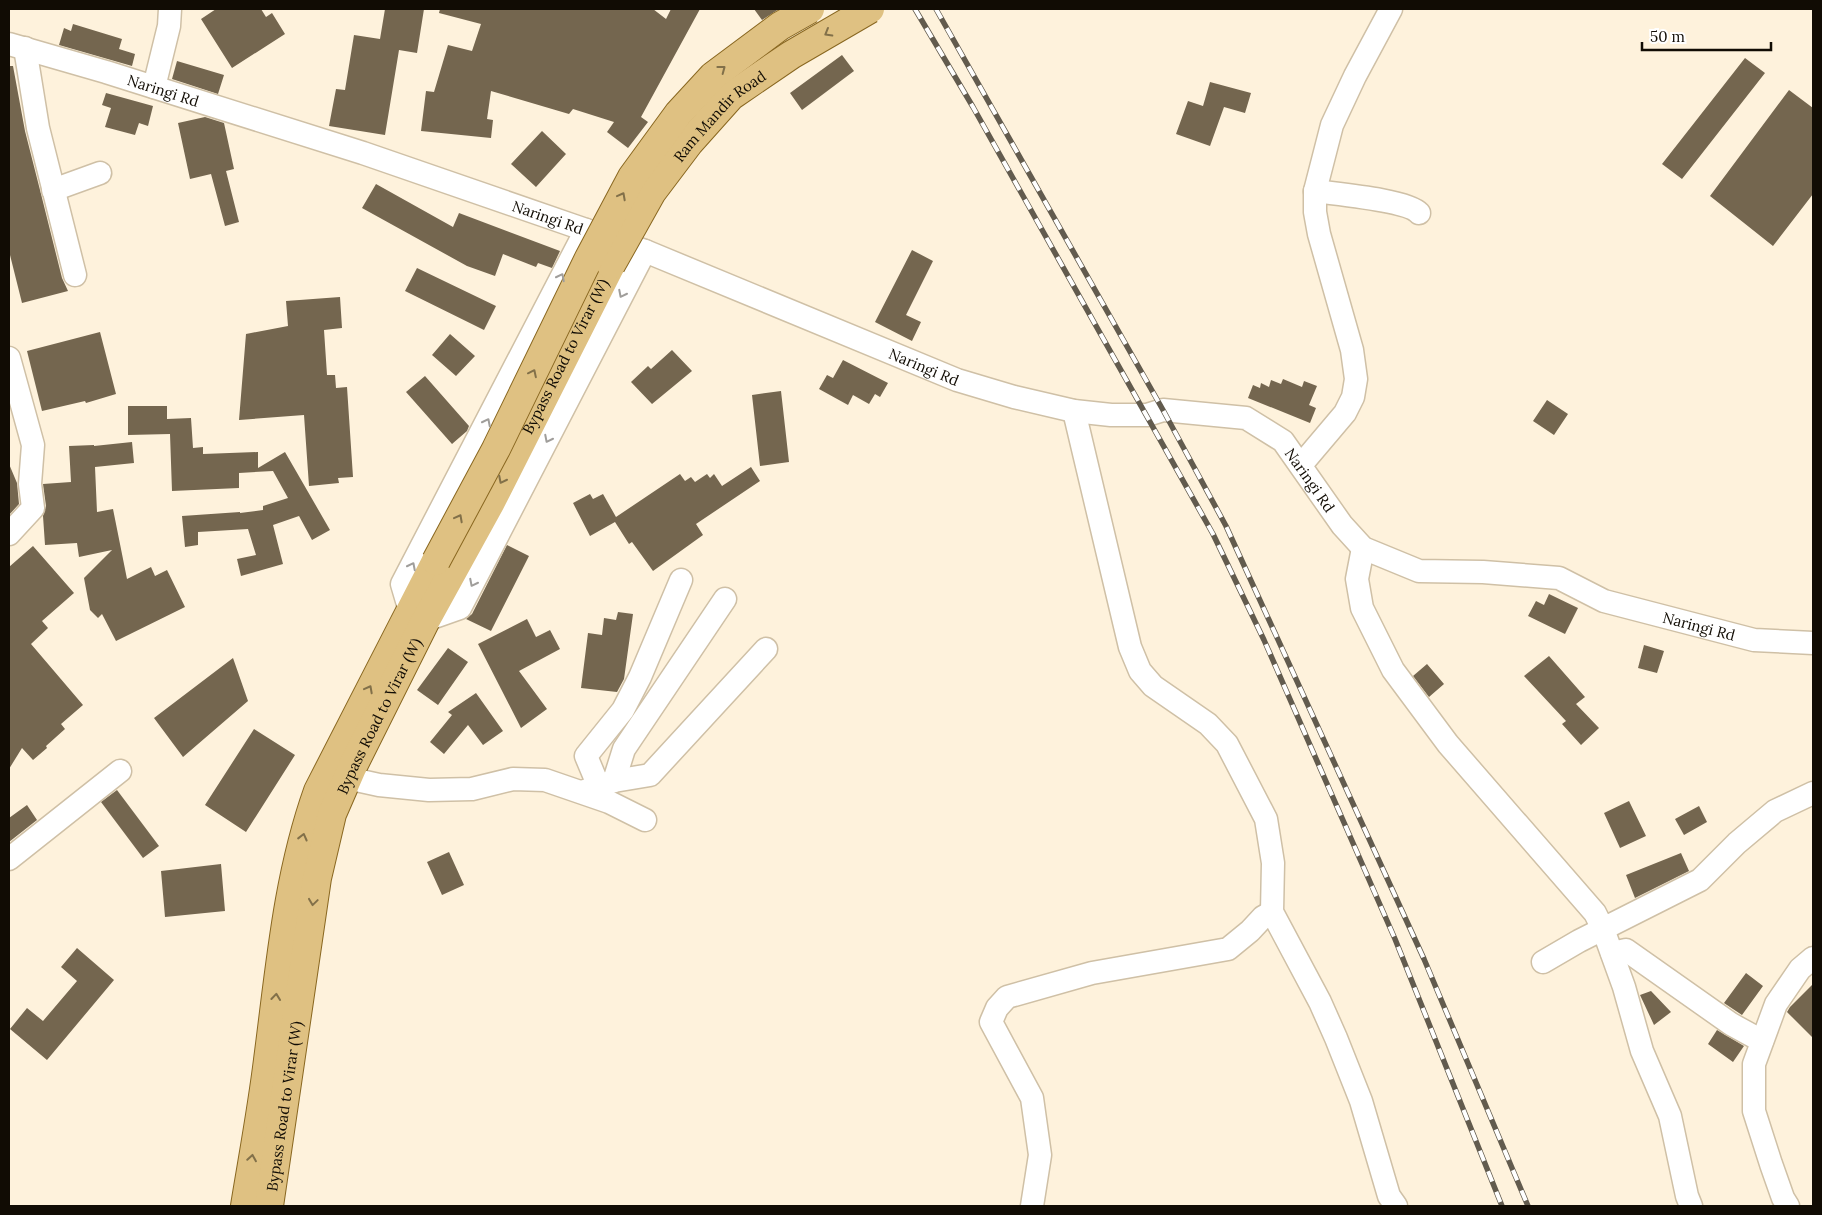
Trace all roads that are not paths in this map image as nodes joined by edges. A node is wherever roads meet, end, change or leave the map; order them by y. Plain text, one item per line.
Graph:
1 (170, 9) edge
2 (810, 9) edge
3 (870, 9) edge
4 (1391, 9) edge
5 (17, 46) edge
6 (154, 87) junction
7 (100, 174) dead end
8 (53, 190) junction
9 (1315, 191) junction
10 (1419, 213) dead end
11 (586, 230) junction
12 (645, 251) junction
13 (611, 265) joint
14 (75, 275) dead end
15 (9, 358) edge
16 (1074, 411) junction
17 (18, 424) edge
18 (1301, 465) junction
19 (9, 534) edge
20 (1363, 548) junction
21 (445, 565) junction
22 (681, 580) dead end
23 (725, 598) dead end
24 (418, 616) junction
25 (1813, 643) edge
26 (766, 649) dead end
27 (120, 771) dead end
28 (347, 778) junction
29 (598, 787) junction
30 (1813, 793) edge
31 (645, 820) dead end
32 (9, 859) edge
33 (1272, 912) junction
34 (1603, 928) junction
35 (1612, 953) junction
36 (1813, 958) edge
37 (1543, 962) dead end
38 (1762, 1041) junction
39 (245, 1206) edge
40 (269, 1206) edge
41 (1032, 1206) edge
42 (1396, 1206) edge
43 (1691, 1206) edge
44 (1788, 1206) edge

1 - 6 street
21 -> 2 main road, bridge
3 -> 13 main road, Ram Mandir Road, bridge
4 - 9 street
5 - 6 street, Naringi Rd
5 - 8 street
6 - 11 street, Naringi Rd
7 - 8 street
8 - 14 street
9 - 10 street
9 - 18 street
11 - 12 street, Naringi Rd
24 -> 11 street
12 - 16 street, Naringi Rd
12 -> 24 street
13 -> 21 main road, Bypass Road to Virar (W)
15 - 17 street
16 - 18 street, Naringi Rd
16 - 33 street
17 - 19 street
18 - 20 street, Naringi Rd
20 - 25 street, Naringi Rd
20 - 34 street
21 - 24 main road
22 - 29 street
23 - 29 street
24 - 28 main road, Bypass Road to Virar (W)
39 -> 24 main road
26 - 29 street
27 - 32 street
28 - 29 street
28 -> 40 main road, Bypass Road to Virar (W)
29 - 31 street
30 - 34 street
33 - 41 street
33 - 42 street
34 - 35 street
34 - 37 street
35 - 38 street
35 - 43 street
36 - 38 street
38 - 44 street

